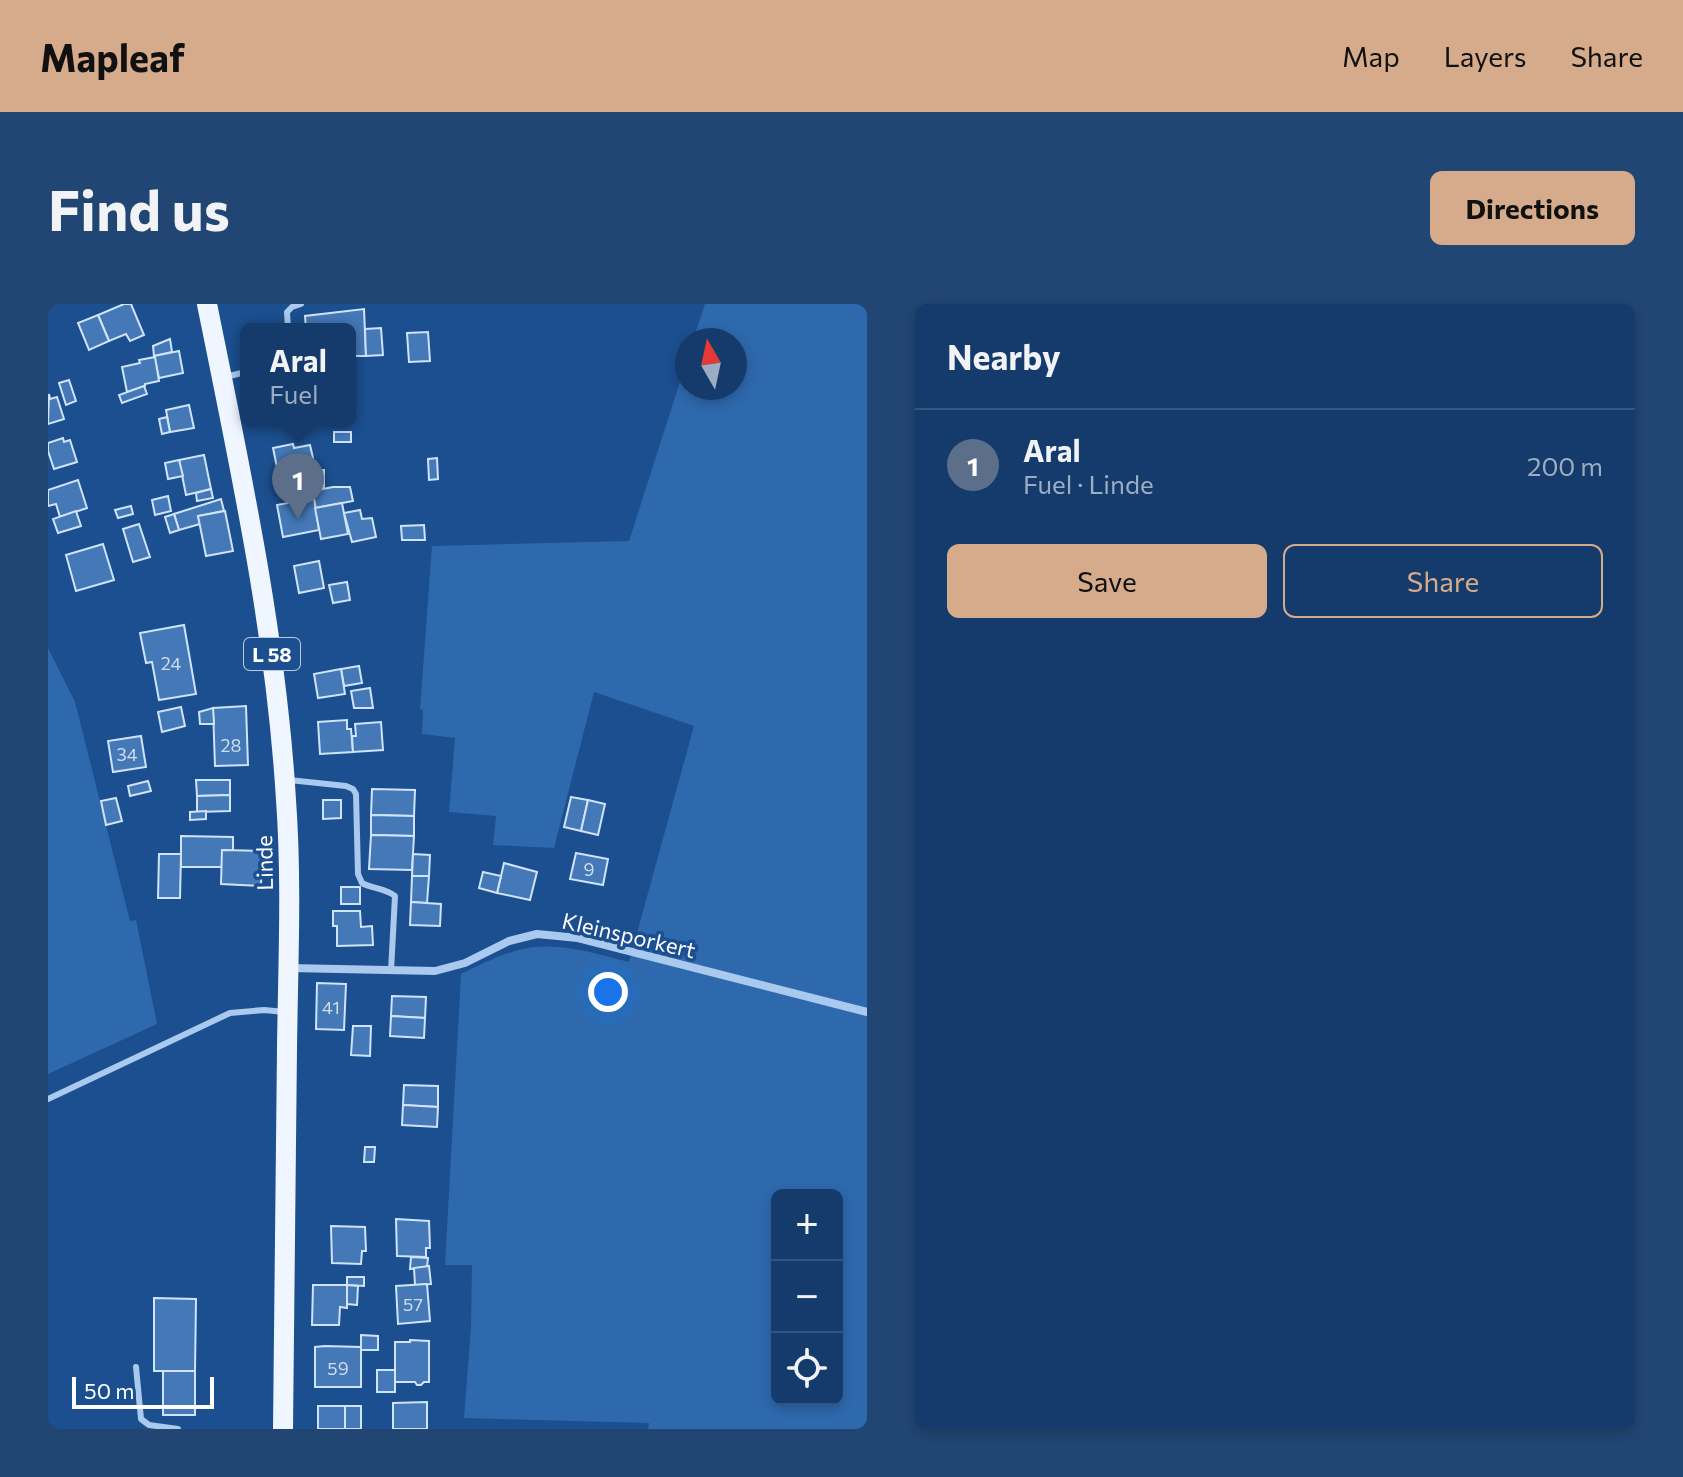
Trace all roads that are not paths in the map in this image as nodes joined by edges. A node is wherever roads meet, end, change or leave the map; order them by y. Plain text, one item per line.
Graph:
1 (207, 304) edge
2 (301, 304) edge
3 (288, 323) edge
4 (240, 373) edge
5 (222, 377) junction
6 (285, 779) junction
7 (288, 968) junction
8 (391, 971) junction
9 (288, 1012) junction
10 (867, 1012) edge
11 (48, 1099) edge
12 (136, 1367) dead end
13 (178, 1429) edge
14 (283, 1429) edge

1 - 5 main road, Linde / L 58
2 - 3 lane
4 - 5 lane
5 - 6 main road, Linde / L 58
6 - 7 main road, Linde / L 58
6 - 8 lane
7 - 8 street, Kleinsporkert
7 - 9 main road, Linde / L 58
8 - 10 street, Kleinsporkert
9 - 11 lane
9 - 14 main road, Linde / L 58
12 - 13 lane

